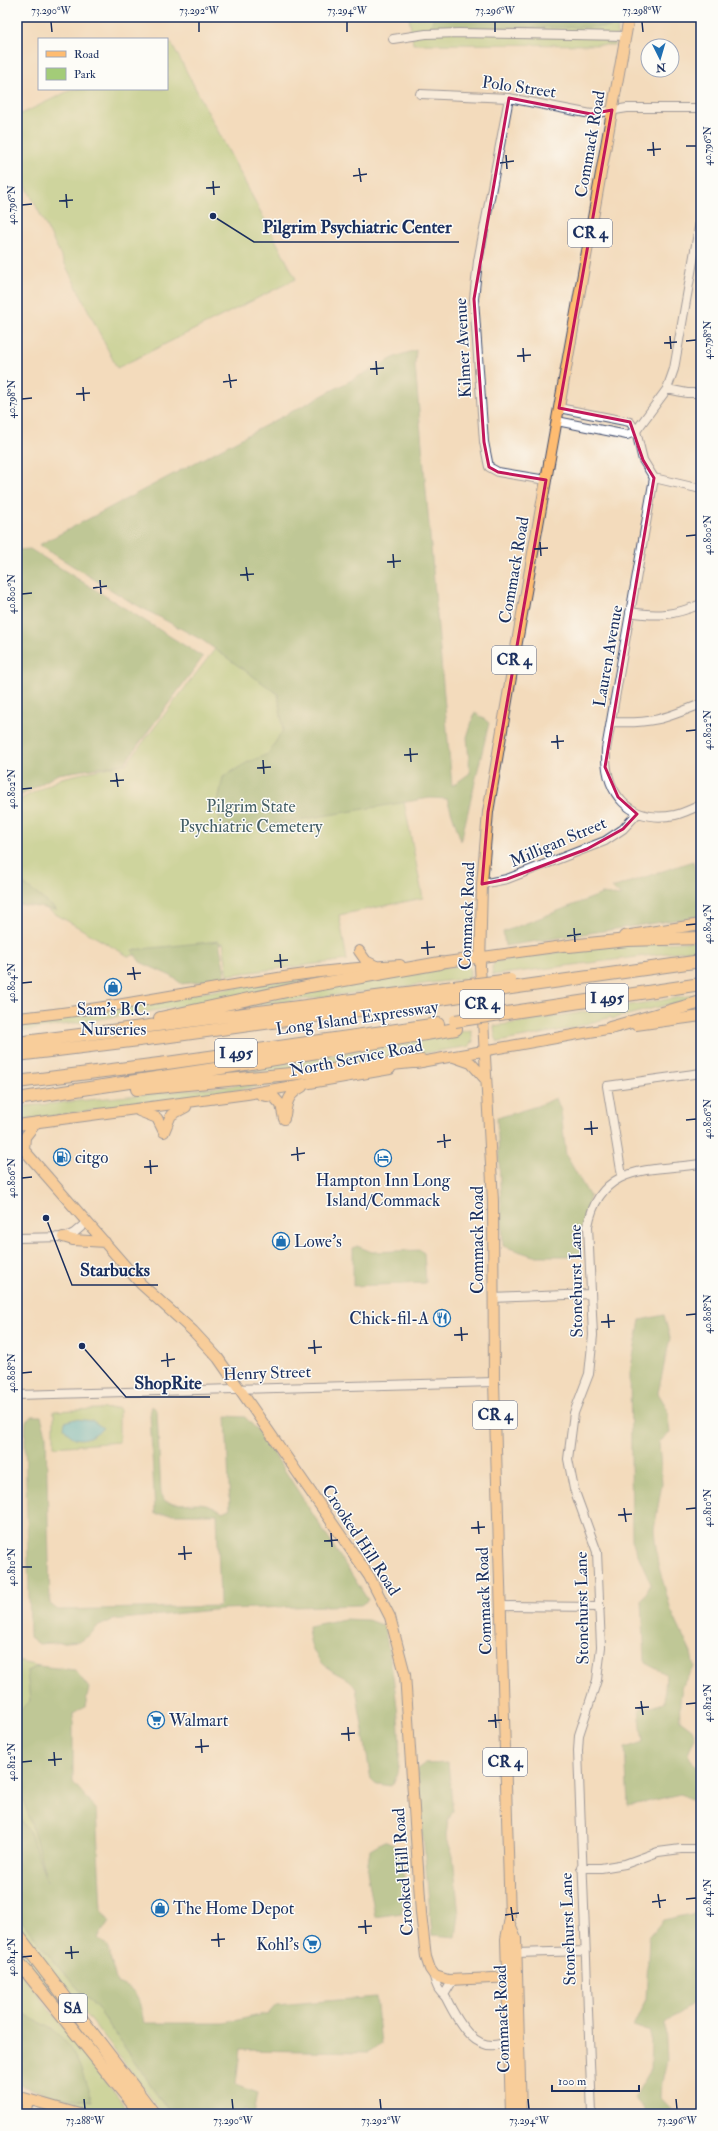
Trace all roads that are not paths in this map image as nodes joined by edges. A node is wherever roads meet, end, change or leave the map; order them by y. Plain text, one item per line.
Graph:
1 (629, 17) edge
2 (626, 36) junction
3 (393, 39) dead end
4 (420, 94) dead end
5 (509, 98) junction
6 (701, 108) edge
7 (612, 110) junction
8 (701, 216) edge
9 (667, 389) junction
10 (701, 393) edge
11 (559, 408) junction
12 (557, 421) junction
13 (636, 431) junction
14 (654, 478) junction
15 (546, 480) junction
16 (701, 489) edge
17 (701, 604) edge
18 (630, 612) junction
19 (701, 704) edge
20 (611, 722) junction
21 (701, 805) edge
22 (637, 814) junction
23 (482, 884) junction
24 (701, 924) edge
25 (701, 938) edge
26 (569, 946) junction
27 (480, 958) junction
28 (701, 961) edge
29 (440, 963) junction
30 (378, 967) junction
31 (344, 970) junction
32 (701, 984) edge
33 (454, 992) junction
34 (701, 1002) edge
35 (701, 1016) edge
36 (17, 1018) edge
37 (456, 1025) junction
38 (610, 1028) junction
39 (71, 1037) junction
40 (17, 1043) edge
41 (484, 1050) junction
42 (17, 1055) edge
43 (450, 1056) junction
44 (422, 1061) junction
45 (701, 1073) edge
46 (486, 1080) junction
47 (17, 1082) edge
48 (308, 1084) junction
49 (68, 1092) junction
50 (247, 1094) junction
51 (17, 1099) edge
52 (206, 1101) junction
53 (135, 1110) junction
54 (36, 1123) junction
55 (17, 1125) edge
56 (17, 1142) edge
57 (24, 1150) junction
58 (701, 1164) edge
59 (622, 1176) junction
60 (87, 1222) junction
61 (63, 1237) junction
62 (17, 1238) edge
63 (105, 1242) junction
64 (591, 1294) junction
65 (493, 1298) junction
66 (494, 1382) junction
67 (241, 1389) junction
68 (17, 1395) edge
69 (502, 1606) junction
70 (600, 1607) junction
71 (701, 1849) edge
72 (581, 1868) junction
73 (510, 1924) junction
74 (17, 1934) edge
75 (585, 1951) junction
76 (516, 1953) junction
77 (17, 1960) edge
78 (433, 1974) junction
79 (512, 1978) junction
80 (453, 1980) junction
81 (444, 1995) junction
82 (509, 2040) junction
83 (130, 2081) junction
84 (17, 2096) edge
85 (27, 2100) junction
86 (140, 2113) edge
87 (26, 2114) edge
88 (79, 2114) edge
89 (154, 2114) edge
90 (159, 2114) edge
91 (511, 2114) edge
92 (521, 2114) edge
93 (592, 2114) edge

1 - 2 main road, Commack Road / CR 4
2 - 3 street
2 - 7 main road, Commack Road / CR 4
4 - 5 street, Polo Street
5 - 7 street, Polo Street
5 - 15 street, Kilmer Avenue
6 - 7 street, Polo Street
7 - 11 main road, Commack Road / CR 4
8 - 9 street
9 - 10 street
9 - 13 street
11 - 12 main road, Commack Road / CR 4
11 - 13 street
12 - 13 street
12 - 15 main road, Commack Road / CR 4
13 - 14 street
14 - 16 street
14 - 18 street, Lauren Avenue
15 - 23 main road, Commack Road / CR 4
17 - 18 street
18 - 20 street, Lauren Avenue
19 - 20 street
20 - 22 street, Lauren Avenue
21 - 22 street
22 - 23 street, Milligan Street
23 - 27 main road, Commack Road / CR 4
24 - 26 main road
25 - 26 highway
26 - 27 main road
27 - 29 main road
27 - 41 main road, Commack Road / CR 4
28 - 33 highway, Long Island Expressway / I 495, bridge
29 - 30 main road
29 - 39 highway
30 - 31 main road
30 - 31 main road
31 - 36 main road
32 - 37 highway, I 495
33 - 39 highway
33 - 42 highway, Long Island Expressway / I 495
34 - 38 highway
35 - 38 main road, North Service Road
37 - 47 highway, Long Island Expressway / I 495
37 - 49 highway
38 - 41 main road, North Service Road
39 - 40 highway
41 - 43 main road, North Service Road
41 - 46 main road, Commack Road / CR 4
43 - 44 main road, North Service Road
43 - 46 main road
44 - 48 main road, North Service Road
44 - 49 highway
45 - 59 street
46 - 65 main road, Commack Road / CR 4
48 - 50 main road, North Service Road
48 - 50 main road
49 - 51 highway
50 - 52 main road, North Service Road
52 - 53 main road, North Service Road
52 - 53 main road
53 - 54 main road, North Service Road
54 - 55 main road, North Service Road
54 - 57 main road
56 - 57 main road, Crooked Hill Road
57 - 60 main road, Crooked Hill Road
58 - 59 street, Stonehurst Lane
59 - 64 street, Stonehurst Lane
60 - 61 street
60 - 63 main road, Crooked Hill Road
61 - 62 street
61 - 63 main road
63 - 67 main road, Crooked Hill Road
64 - 65 street
64 - 70 street, Stonehurst Lane
65 - 66 main road, Commack Road / CR 4
66 - 67 street, Henry Street
66 - 69 main road, Commack Road / CR 4
67 - 68 street, Henry Street
67 - 78 main road, Crooked Hill Road
69 - 70 street
69 - 73 main road, Commack Road / CR 4
70 - 72 street, Stonehurst Lane
71 - 72 street
72 - 75 street, Stonehurst Lane
73 - 76 main road, Commack Road / CR 4
73 - 79 main road, Commack Road / CR 4
74 - 83 highway, SA
75 - 76 street
75 - 93 street, Stonehurst Lane
76 - 79 main road, Commack Road / CR 4
77 - 86 highway, SA
78 - 80 main road
78 - 81 street
79 - 80 main road
79 - 82 main road, Commack Road / CR 4
79 - 92 main road, Commack Road / CR 4
80 - 81 street
81 - 82 street
82 - 91 main road, Commack Road / CR 4
83 - 89 highway, SA
83 - 90 highway
84 - 85 main road
85 - 87 main road
85 - 88 main road

